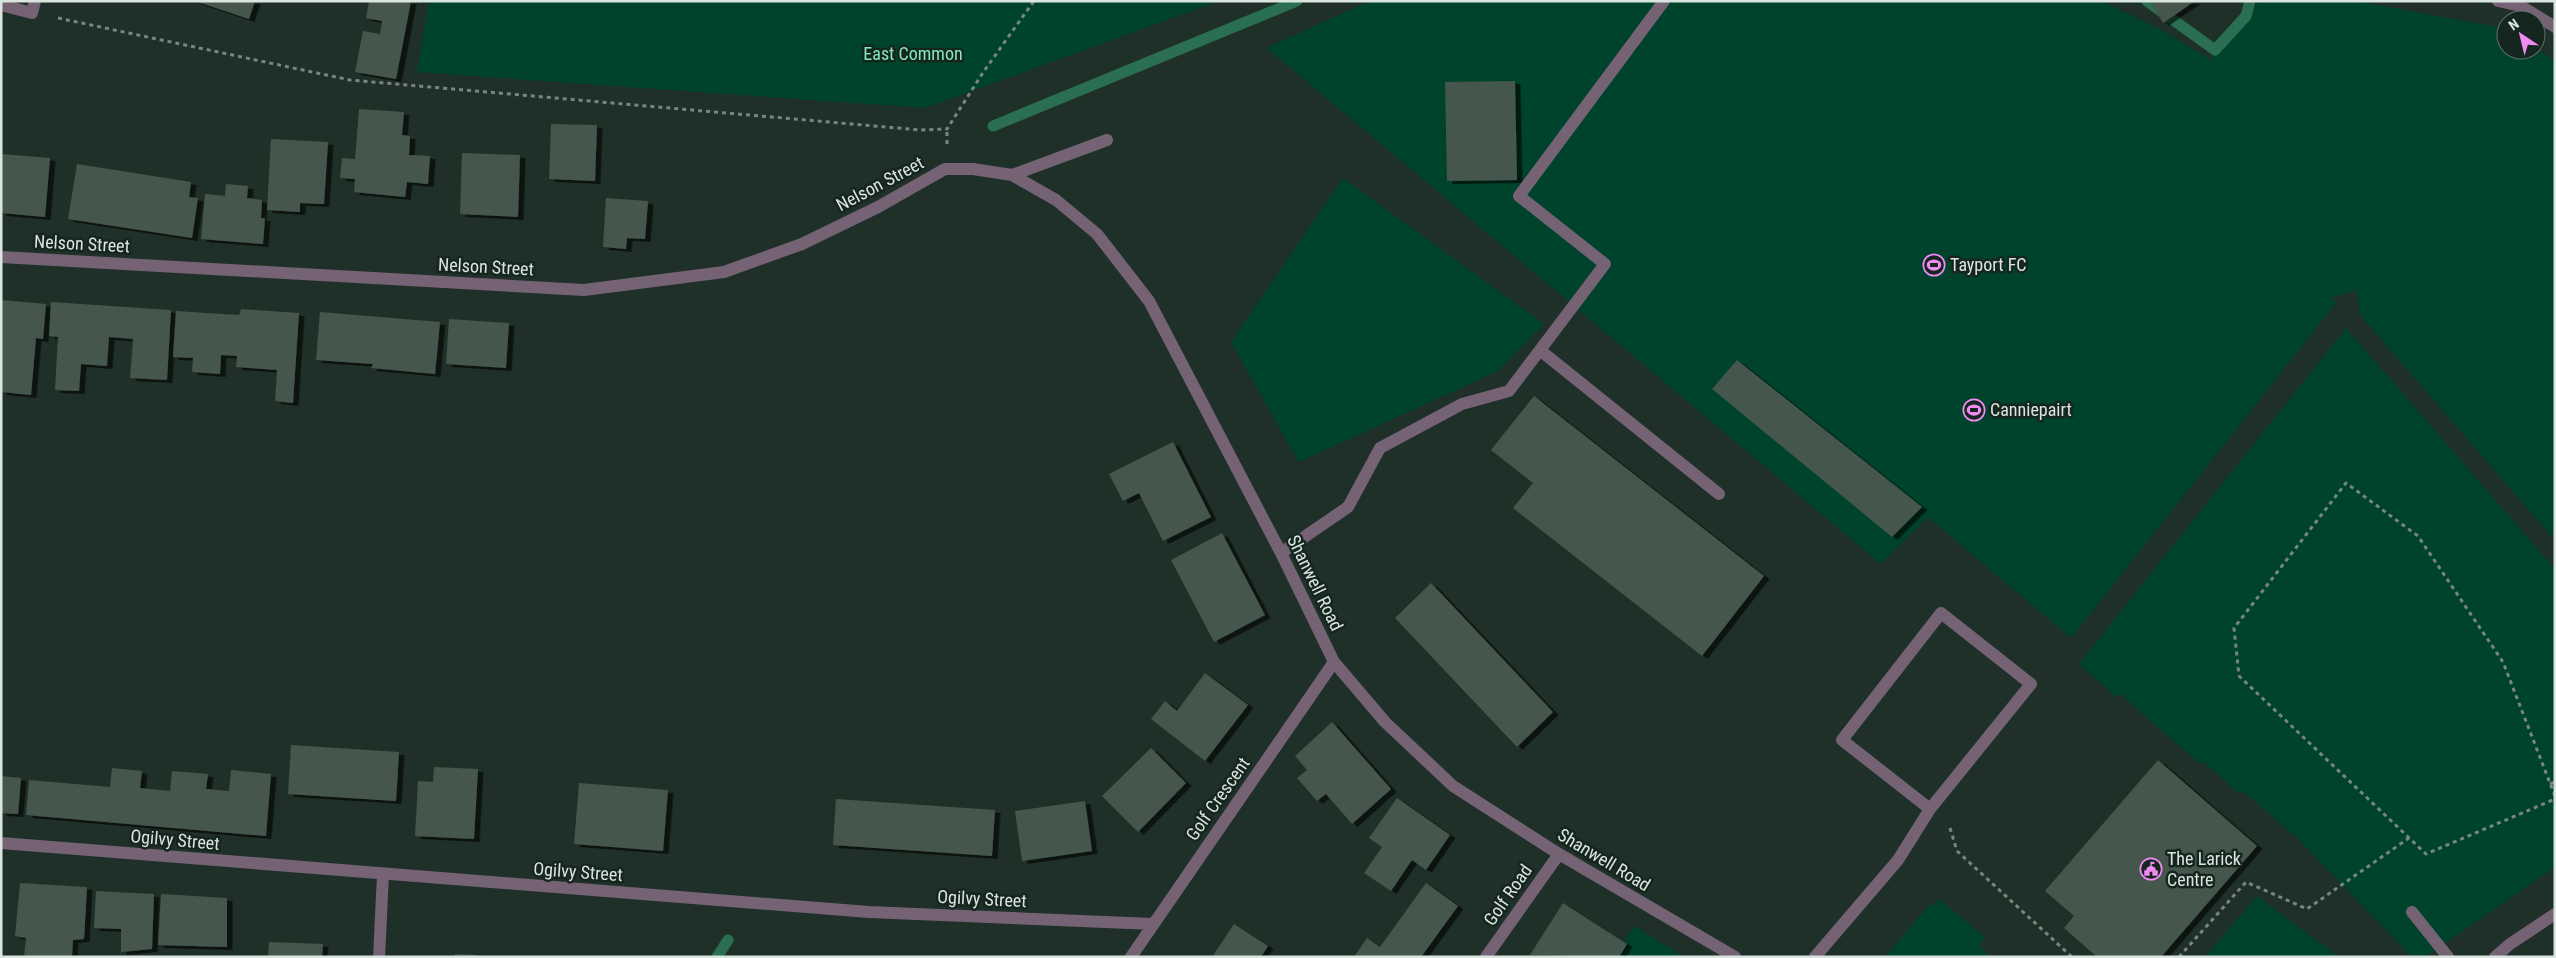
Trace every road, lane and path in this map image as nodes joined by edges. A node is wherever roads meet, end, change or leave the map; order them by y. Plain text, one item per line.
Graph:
1 (1034, 1) edge
2 (1664, 1) edge
3 (2498, 1) edge
4 (1, 5) edge
5 (33, 7) edge
6 (2555, 27) edge
7 (1107, 140) dead end
8 (946, 169) joint
9 (1012, 175) junction
10 (1, 257) edge
11 (1541, 351) junction
12 (1719, 494) dead end
13 (1281, 553) junction
14 (1334, 662) junction
15 (2555, 782) edge
16 (2550, 784) junction
17 (2555, 798) edge
18 (1930, 809) junction
19 (1949, 825) dead end
20 (2409, 838) junction
21 (1, 843) edge
22 (1559, 854) junction
23 (382, 874) junction
24 (2412, 912) dead end
25 (2555, 914) edge
26 (1153, 924) junction
27 (379, 957) edge
28 (1131, 957) edge
29 (1486, 957) edge
30 (1735, 957) edge
31 (1815, 957) edge
32 (2072, 957) edge
33 (2180, 957) edge
34 (2448, 957) edge
35 (2495, 957) edge

1 - 5 path
2 - 11 street
3 - 6 street
4 - 5 street
7 - 9 street
8 - 9 street, Shanwell Road
8 - 10 street, Nelson Street
9 - 13 street, Shanwell Road
11 - 12 street
11 - 13 street
13 - 14 street, Shanwell Road
14 - 22 street, Shanwell Road
14 - 26 street, Golf Crescent
15 - 16 path
16 - 17 path
16 - 20 path
17 - 20 path
18 - 18 street
18 - 31 street
19 - 32 path
20 - 33 path
21 - 23 street, Ogilvy Street
22 - 29 street, Golf Road
22 - 30 street, Shanwell Road
23 - 26 street, Ogilvy Street
23 - 27 street
24 - 34 street
25 - 35 street
26 - 28 street, Golf Crescent

